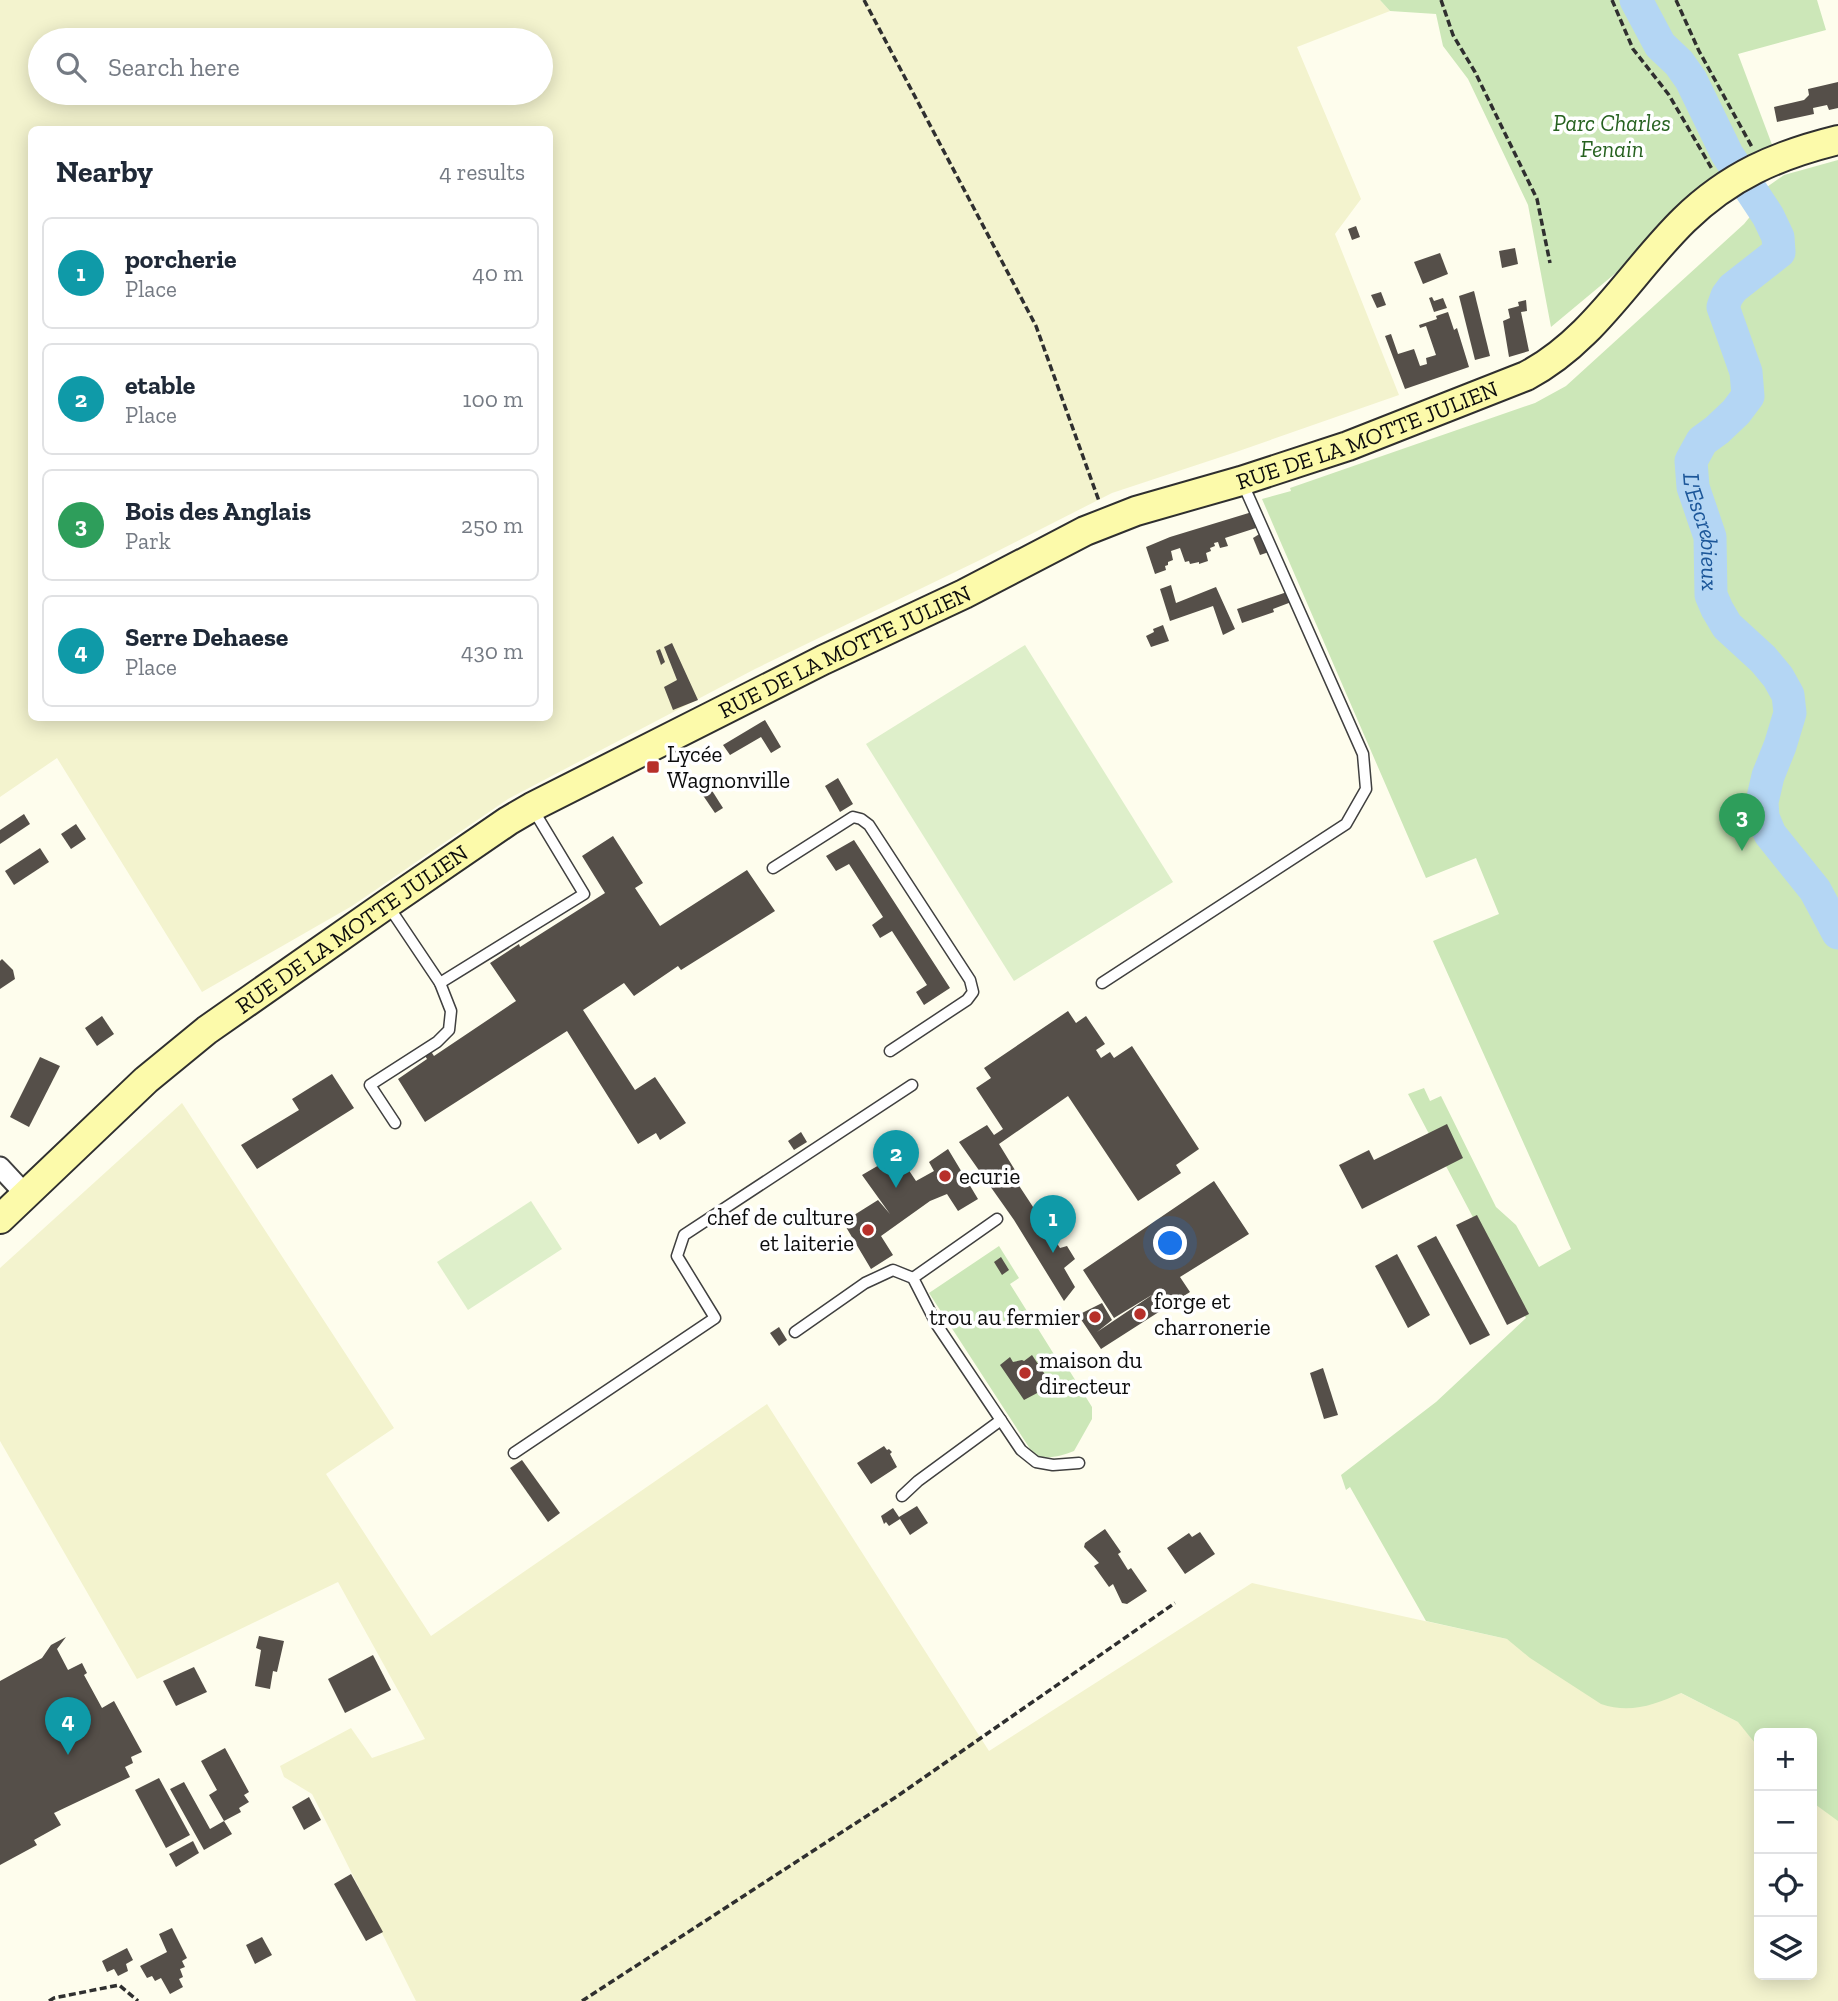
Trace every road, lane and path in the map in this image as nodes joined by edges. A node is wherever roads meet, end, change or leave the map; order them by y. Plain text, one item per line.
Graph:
1 (864, 0) edge
2 (1441, 0) edge
3 (1612, 0) edge
4 (1675, 0) edge
5 (1838, 140) edge
6 (1742, 176) junction
7 (1550, 263) dead end
8 (1241, 481) junction
9 (1106, 523) junction
10 (531, 807) junction
11 (774, 868) dead end
12 (387, 904) junction
13 (1102, 983) dead end
14 (440, 984) junction
15 (890, 1051) dead end
16 (912, 1085) dead end
17 (395, 1123) dead end
18 (0, 1167) edge
19 (26, 1195) junction
20 (0, 1219) edge
21 (997, 1219) dead end
22 (913, 1278) junction
23 (795, 1332) dead end
24 (1001, 1420) junction
25 (514, 1453) dead end
26 (1079, 1463) dead end
27 (902, 1496) dead end
28 (1175, 1603) dead end
29 (49, 2001) edge
30 (138, 2001) edge
31 (582, 2001) edge

1 - 9 path
2 - 7 path
3 - 6 path
4 - 6 path
5 - 6 street, RUE DE LA MOTTE JULIEN
6 - 8 street, RUE DE LA MOTTE JULIEN
8 - 9 street, RUE DE LA MOTTE JULIEN
8 - 13 lane
9 - 10 street, RUE DE LA MOTTE JULIEN
10 - 12 street, RUE DE LA MOTTE JULIEN
10 - 14 lane
11 - 15 lane
12 - 14 lane
12 - 19 street, RUE DE LA MOTTE JULIEN
14 - 17 lane
16 - 25 lane
18 - 19 street
19 - 20 street, RUE DE LA MOTTE JULIEN
21 - 22 lane
22 - 23 lane
22 - 24 lane
24 - 26 lane
24 - 27 lane
28 - 31 path
29 - 30 path

